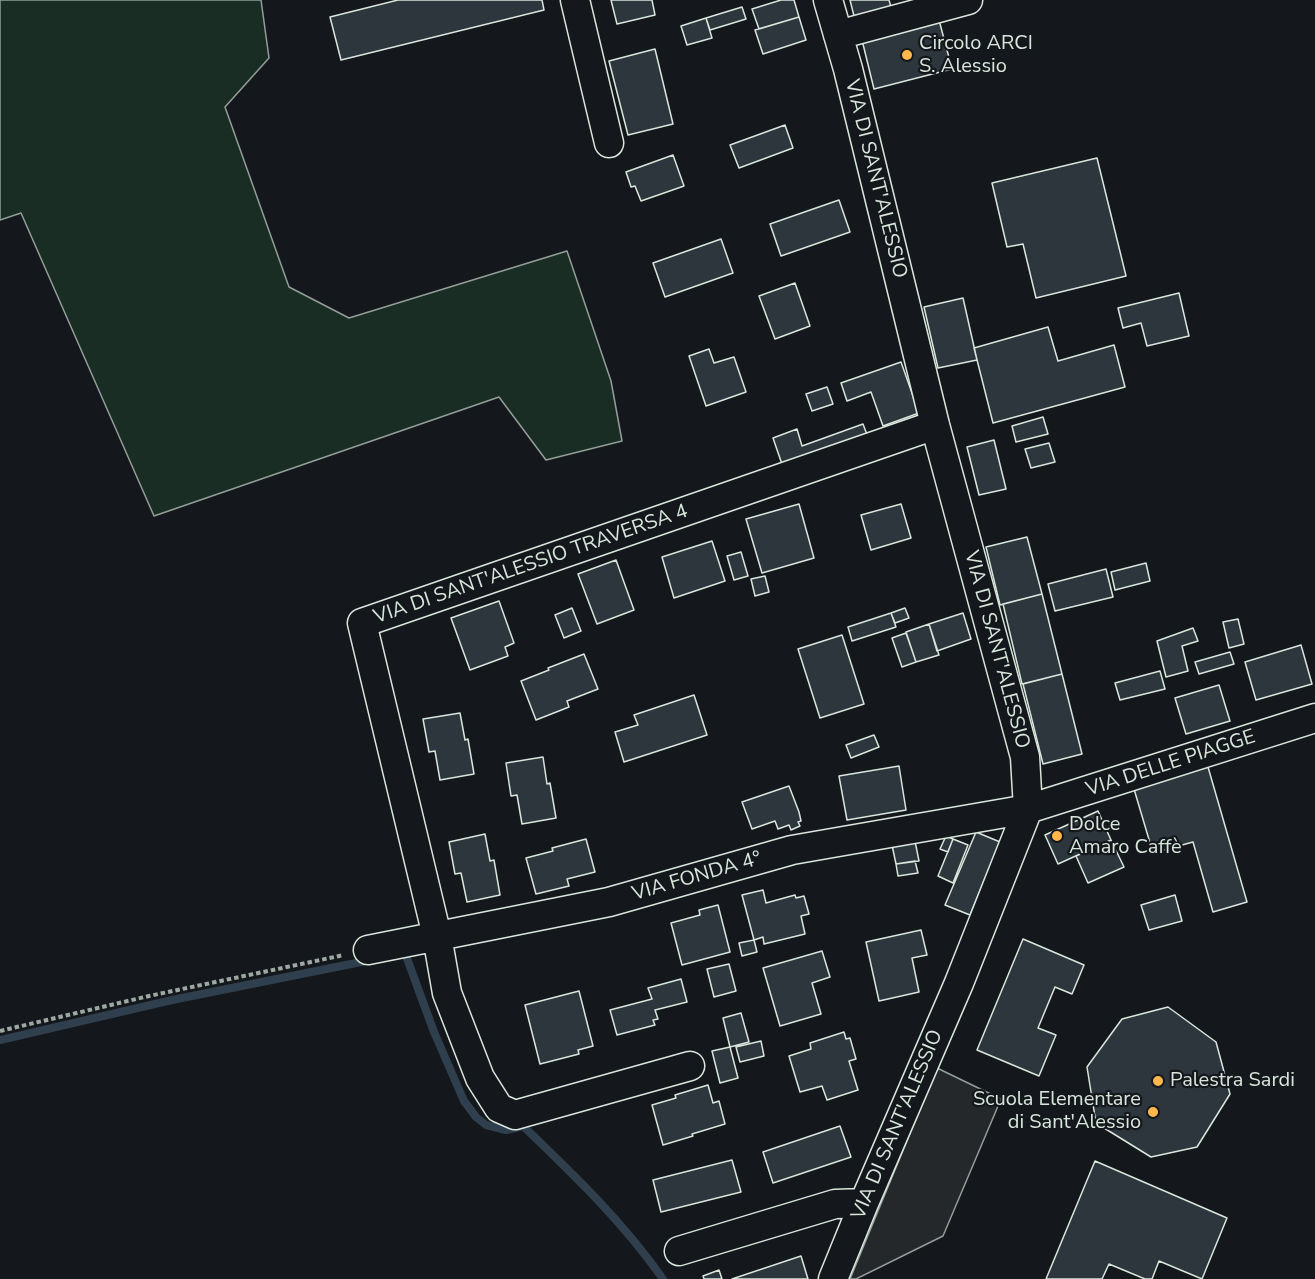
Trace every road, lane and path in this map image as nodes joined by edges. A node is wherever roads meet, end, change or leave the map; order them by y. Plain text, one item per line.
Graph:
1 (575, 0) edge
2 (828, 0) edge
3 (968, 0) edge
4 (838, 35) junction
5 (609, 143) dead end
6 (935, 425) junction
7 (1315, 718) edge
8 (1028, 808) junction
9 (437, 936) junction
10 (368, 950) joint
11 (0, 1031) edge
12 (690, 1066) dead end
13 (864, 1203) junction
14 (679, 1251) dead end
15 (833, 1279) edge

1 - 5 street
2 - 4 street, VIA DI SANT'ALESSIO
3 - 4 street
4 - 6 street, VIA DI SANT'ALESSIO
6 - 8 street, VIA DI SANT'ALESSIO
6 - 9 street, VIA DI SANT'ALESSIO TRAVERSA 4
7 - 8 street, VIA DELLE PIAGGE
8 - 9 street, VIA FONDA 4°
8 - 13 street, VIA DI SANT'ALESSIO
9 - 10 street, VIA FONDA 4°
9 - 12 street
10 - 11 path
13 - 14 street
13 - 15 street, VIA DI SANT'ALESSIO

